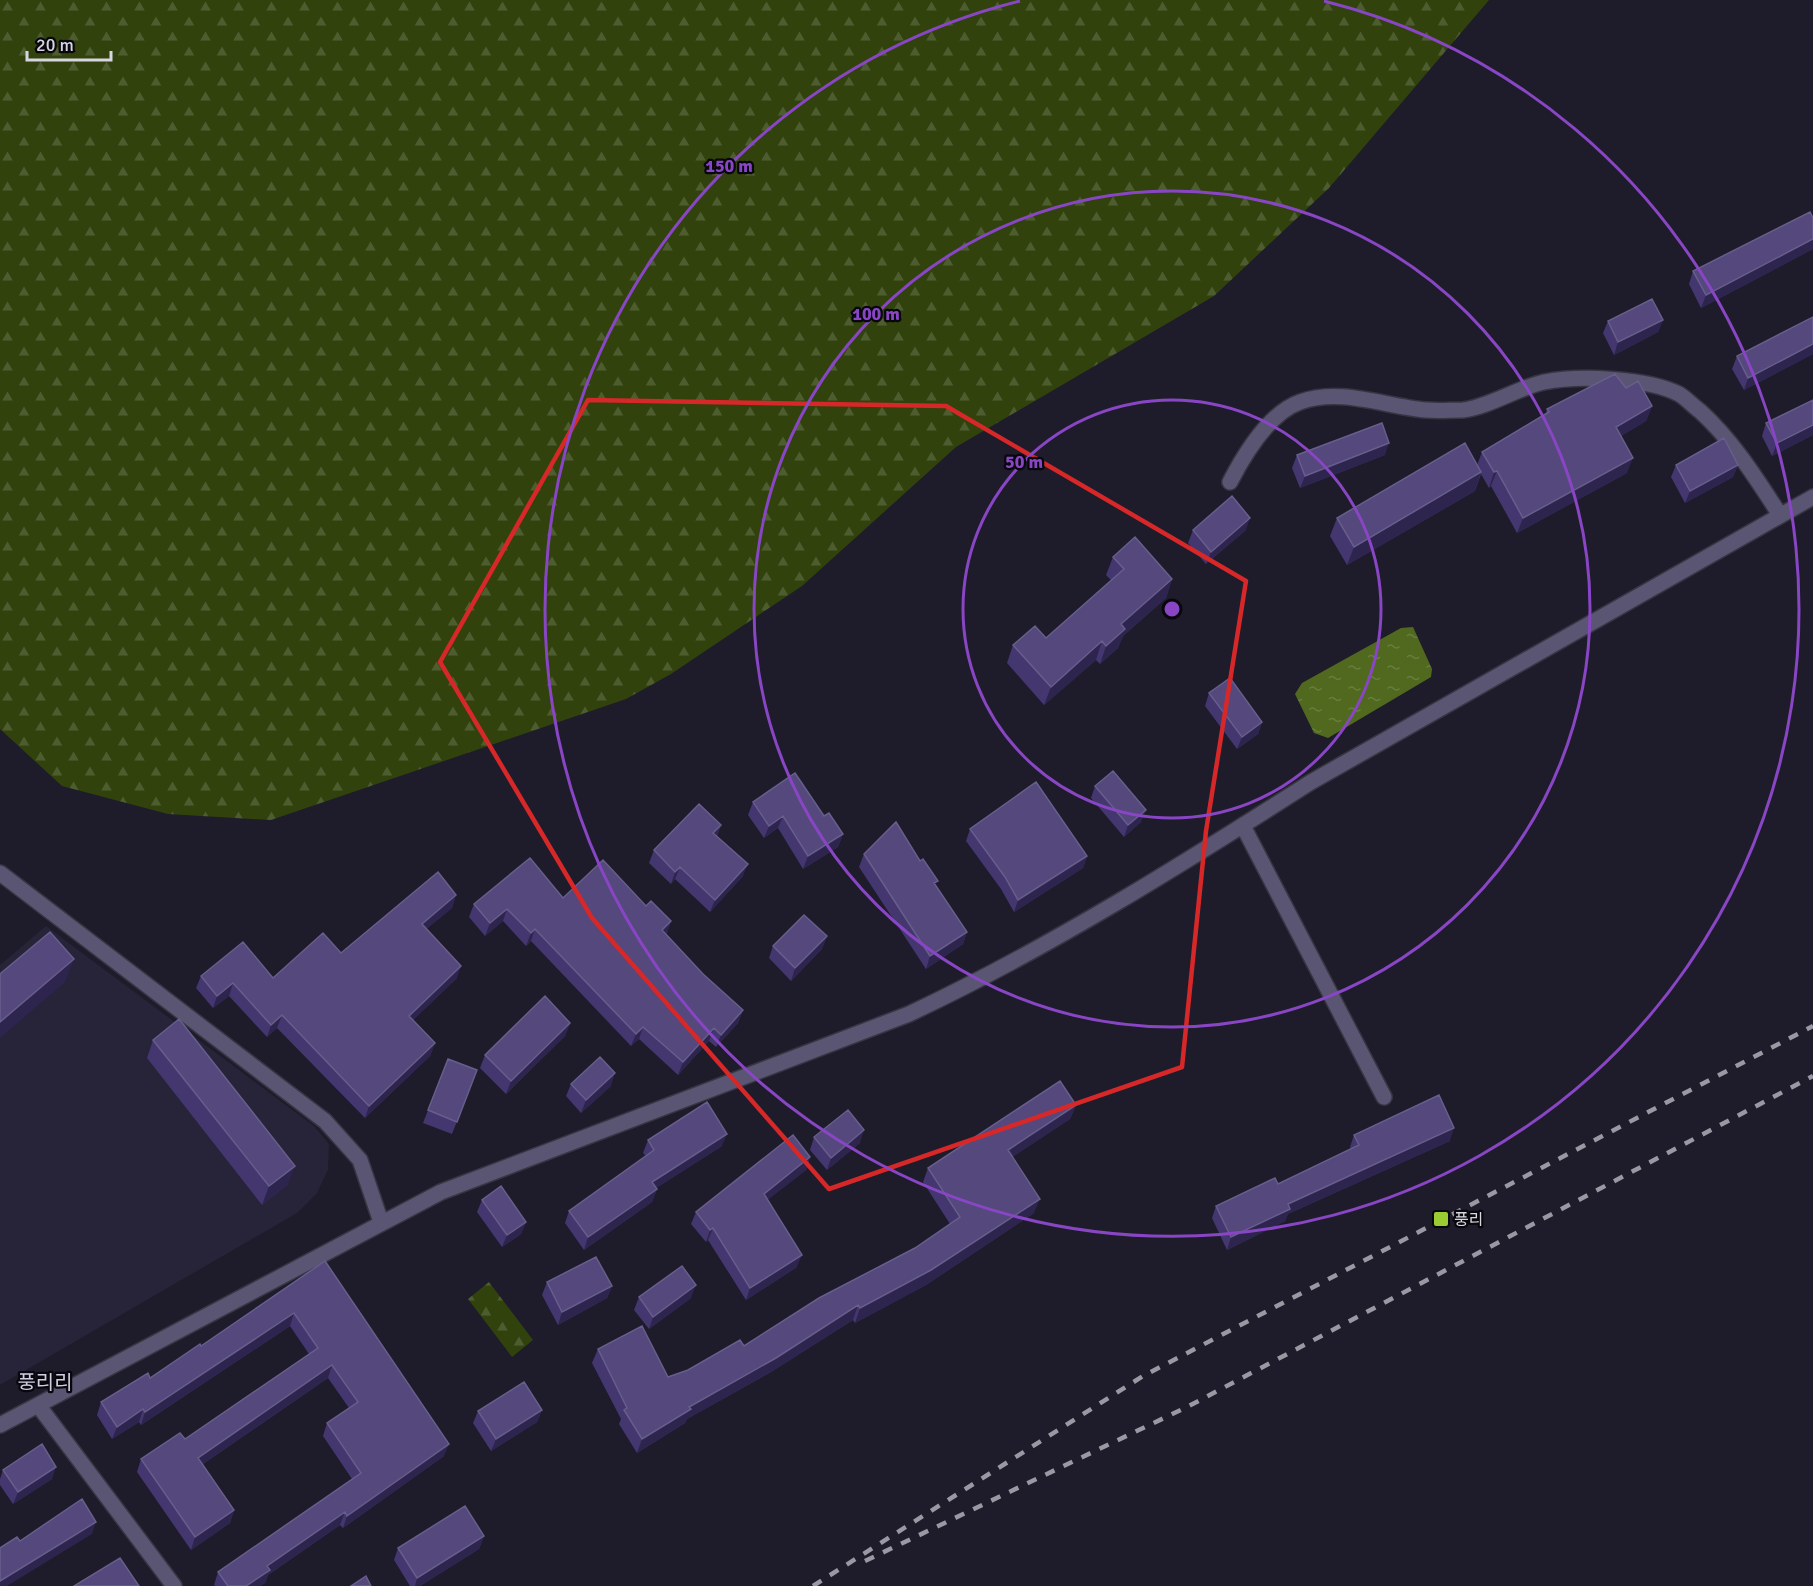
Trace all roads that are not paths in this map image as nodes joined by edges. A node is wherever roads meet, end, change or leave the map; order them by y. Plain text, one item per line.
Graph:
1 (1230, 482) dead end
2 (1813, 497) edge
3 (1780, 515) junction
4 (1243, 826) junction
5 (0, 873) edge
6 (1384, 1097) dead end
7 (381, 1222) junction
8 (38, 1406) junction
9 (0, 1425) edge
10 (174, 1586) edge

1 - 3 street
2 - 3 street
3 - 4 street
4 - 6 street
4 - 7 street
5 - 7 street
7 - 8 street
8 - 9 street
8 - 10 street

